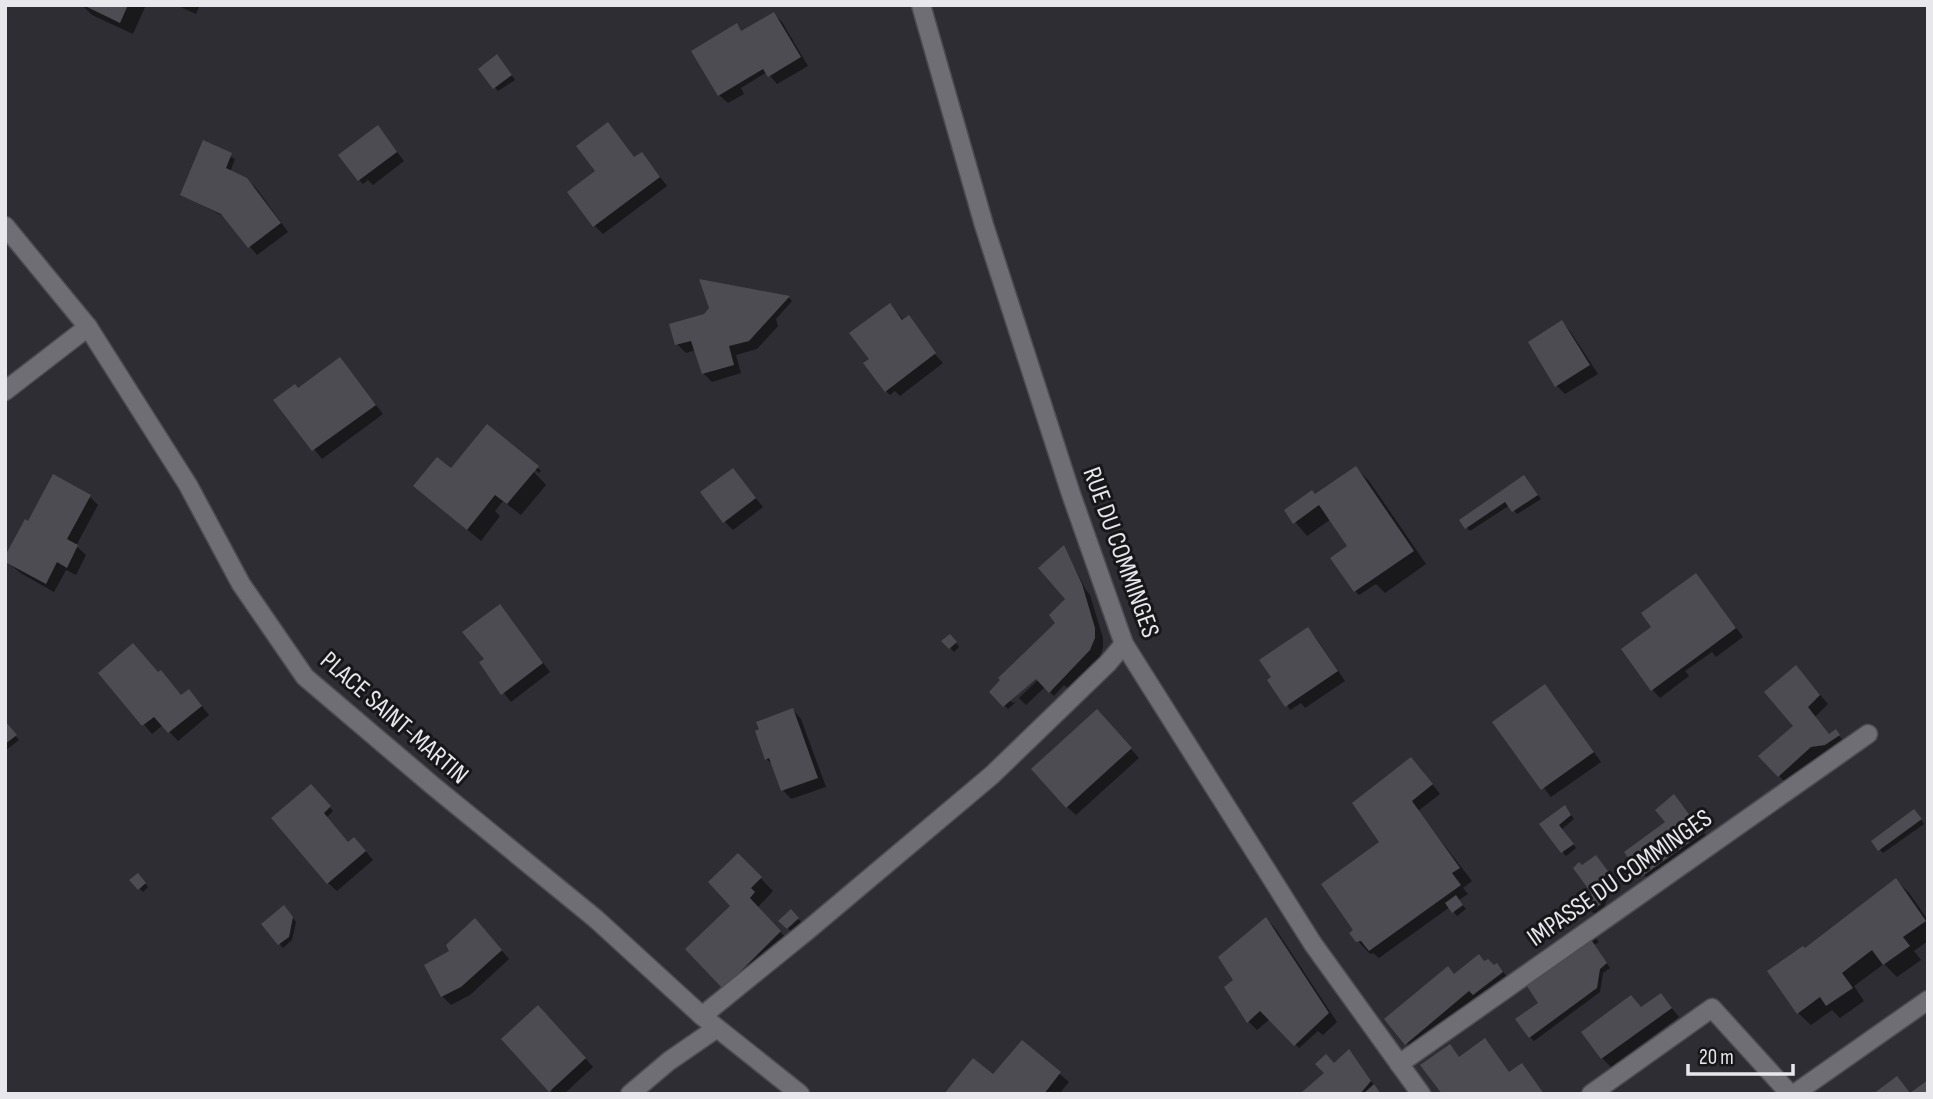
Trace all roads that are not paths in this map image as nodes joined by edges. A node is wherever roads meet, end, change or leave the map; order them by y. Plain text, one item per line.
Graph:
1 (920, 5) edge
2 (5, 226) edge
3 (88, 327) junction
4 (5, 391) edge
5 (1124, 644) junction
6 (1868, 734) dead end
7 (1928, 1000) edge
8 (702, 1016) junction
9 (718, 1028) junction
10 (1399, 1064) junction
11 (630, 1094) edge
12 (800, 1094) edge
13 (1421, 1094) edge
14 (1591, 1094) edge
15 (1792, 1094) edge

1 - 5 street, RUE DU COMMINGES
2 - 3 street, PLACE SAINT-MARTIN
3 - 4 street
3 - 8 street, PLACE SAINT-MARTIN
5 - 8 street
5 - 10 street, RUE DU COMMINGES
6 - 10 street, IMPASSE DU COMMINGES
7 - 15 street
8 - 9 street, PLACE SAINT-MARTIN
9 - 11 street
9 - 12 street, PLACE SAINT-MARTIN
10 - 13 street, RUE DU COMMINGES
14 - 15 street

